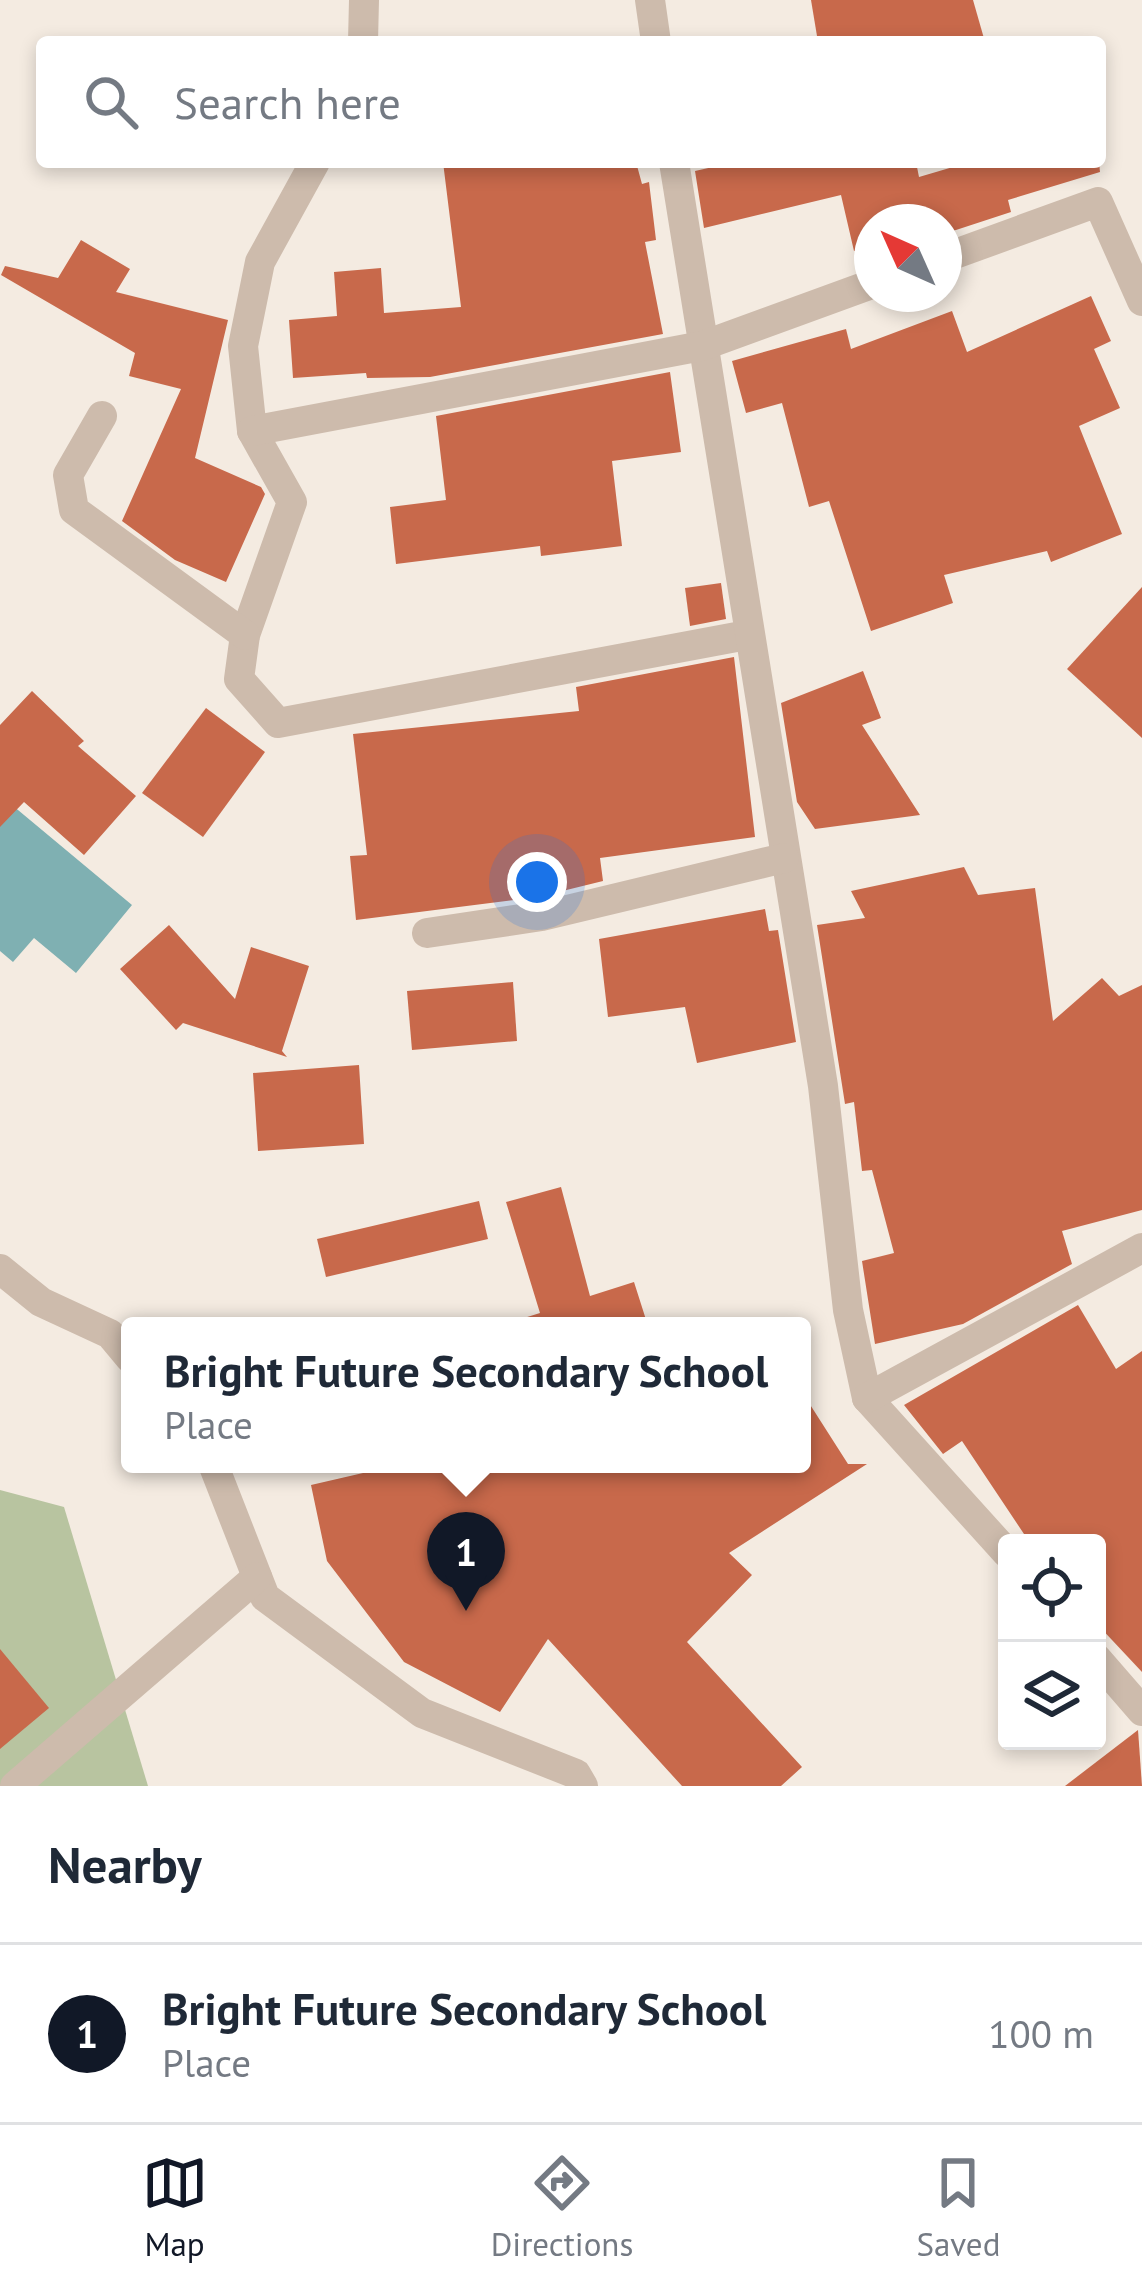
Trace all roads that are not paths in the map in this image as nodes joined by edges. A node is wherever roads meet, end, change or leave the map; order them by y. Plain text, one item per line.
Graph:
1 (364, 0) edge
2 (650, 0) edge
3 (363, 36) edge
4 (655, 36) edge
5 (311, 168) edge
6 (675, 168) edge
7 (962, 251) edge
8 (854, 291) edge
9 (1142, 301) edge
10 (702, 346) junction
11 (103, 416) dead end
12 (252, 431) junction
13 (245, 634) junction
14 (747, 635) junction
15 (784, 857) junction
16 (427, 933) dead end
17 (1142, 1248) edge
18 (0, 1269) edge
19 (121, 1347) edge
20 (867, 1398) junction
21 (217, 1473) edge
22 (998, 1543) edge
23 (257, 1577) junction
24 (1106, 1670) edge
25 (1142, 1712) edge
26 (15, 1786) edge
27 (583, 1786) edge

1 - 3 street
2 - 4 street
5 - 12 street
6 - 10 street
7 - 9 street
8 - 10 street
10 - 12 street
10 - 14 street
11 - 13 street
12 - 13 street
13 - 14 street
14 - 15 street
15 - 16 street
15 - 20 street
17 - 20 street
18 - 19 street
20 - 22 street
21 - 23 street
23 - 26 street
23 - 27 street
24 - 25 street

